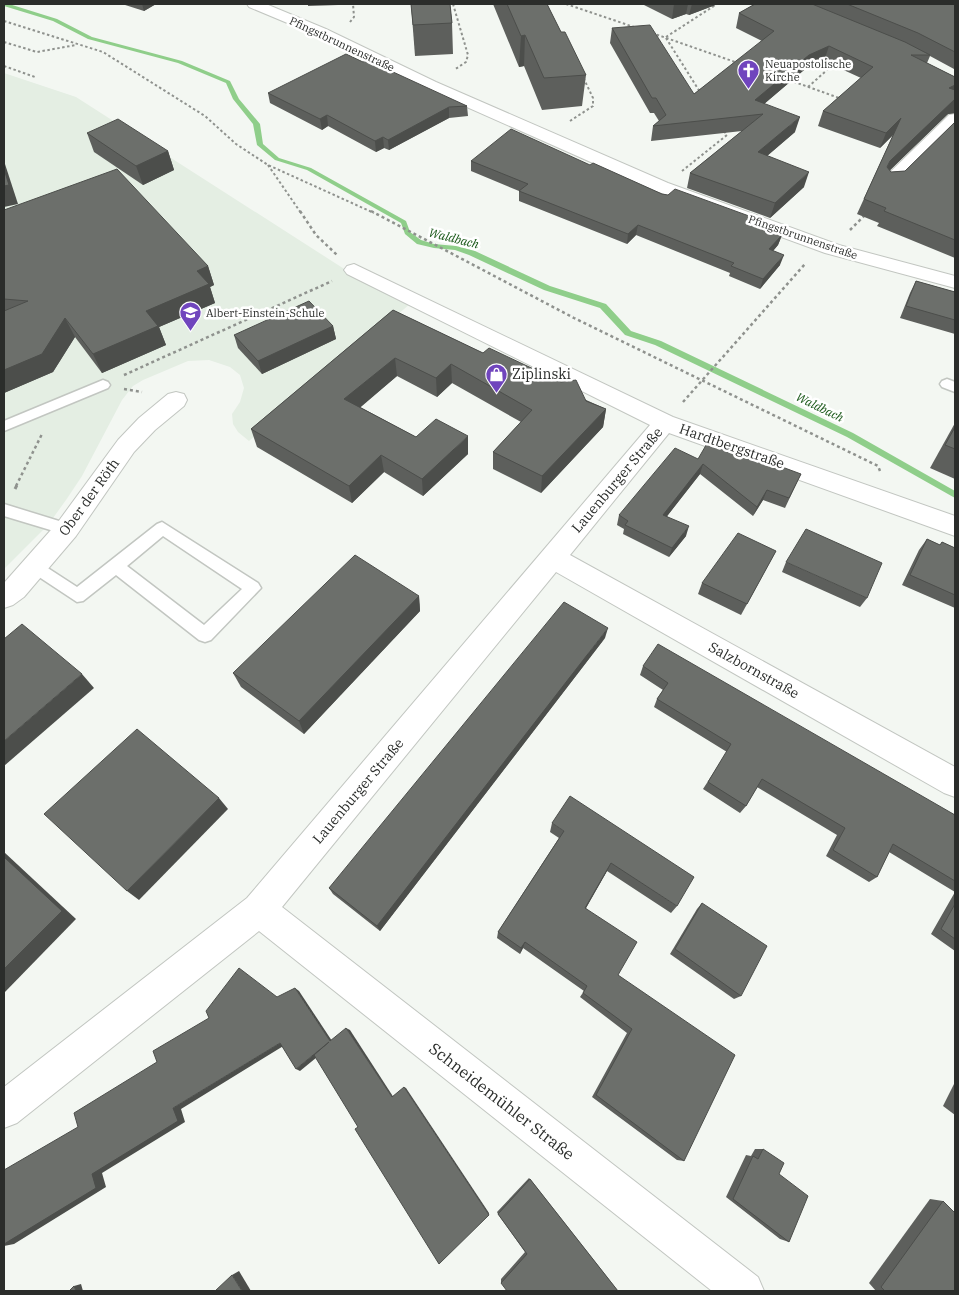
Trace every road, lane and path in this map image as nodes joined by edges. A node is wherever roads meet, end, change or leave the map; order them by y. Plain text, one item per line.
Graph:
1 (254, 4) edge
2 (453, 4) edge
3 (566, 4) edge
4 (717, 4) edge
5 (4, 21) edge
6 (639, 28) edge
7 (648, 32) edge
8 (666, 38) junction
9 (4, 42) edge
10 (77, 45) junction
11 (838, 60) edge
12 (746, 65) edge
13 (4, 66) edge
14 (580, 72) edge
15 (35, 77) dead end
16 (782, 78) edge
17 (430, 85) junction
18 (808, 87) junction
19 (701, 95) edge
20 (844, 99) edge
21 (955, 119) edge
22 (722, 127) edge
23 (544, 136) junction
24 (268, 165) junction
25 (891, 181) joint
26 (662, 187) junction
27 (827, 247) junction
28 (354, 270) junction
29 (955, 282) edge
30 (702, 379) junction
31 (103, 384) junction
32 (176, 400) joint
33 (56, 404) junction
34 (665, 423) junction
35 (4, 426) edge
36 (891, 502) junction
37 (4, 510) edge
38 (955, 526) edge
39 (67, 528) junction
40 (552, 557) junction
41 (116, 566) junction
42 (35, 567) junction
43 (4, 598) edge
44 (955, 783) edge
45 (259, 910) junction
46 (4, 1110) edge
47 (744, 1291) edge

1 - 17 street, Pfingstbrunnenstraße
2 - 17 path
3 - 6 path
4 - 8 path
5 - 10 path
7 - 8 path
8 - 12 path
8 - 19 path
9 - 10 path
10 - 24 path
11 - 18 path
13 - 15 path
14 - 23 path
16 - 18 path
17 - 23 street, Pfingstbrunnenstraße
18 - 20 path
21 - 25 street
22 - 26 path
23 - 26 street, Pfingstbrunnenstraße
24 - 28 path
24 - 30 path
25 - 27 path
26 - 27 street, Pfingstbrunnenstraße
27 - 29 street, Pfingstbrunnenstraße
27 - 30 path
28 - 31 path
28 - 34 street, Hardtbergstraße
30 - 34 path
30 - 36 path
31 - 32 path
31 - 33 lane
32 - 39 street, Ober der Röth
33 - 35 lane
33 - 37 path
34 - 36 street, Hardtbergstraße
34 - 40 street, Lauenburger Straße
36 - 38 street, Hardtbergstraße
37 - 39 lane
39 - 42 street, Ober der Röth
40 - 44 street, Salzbornstraße
40 - 45 street, Lauenburger Straße
41 - 41 lane
41 - 42 lane
42 - 43 street, Ober der Röth
45 - 46 street, Lauenburger Straße
45 - 47 street, Schneidemühler Straße

